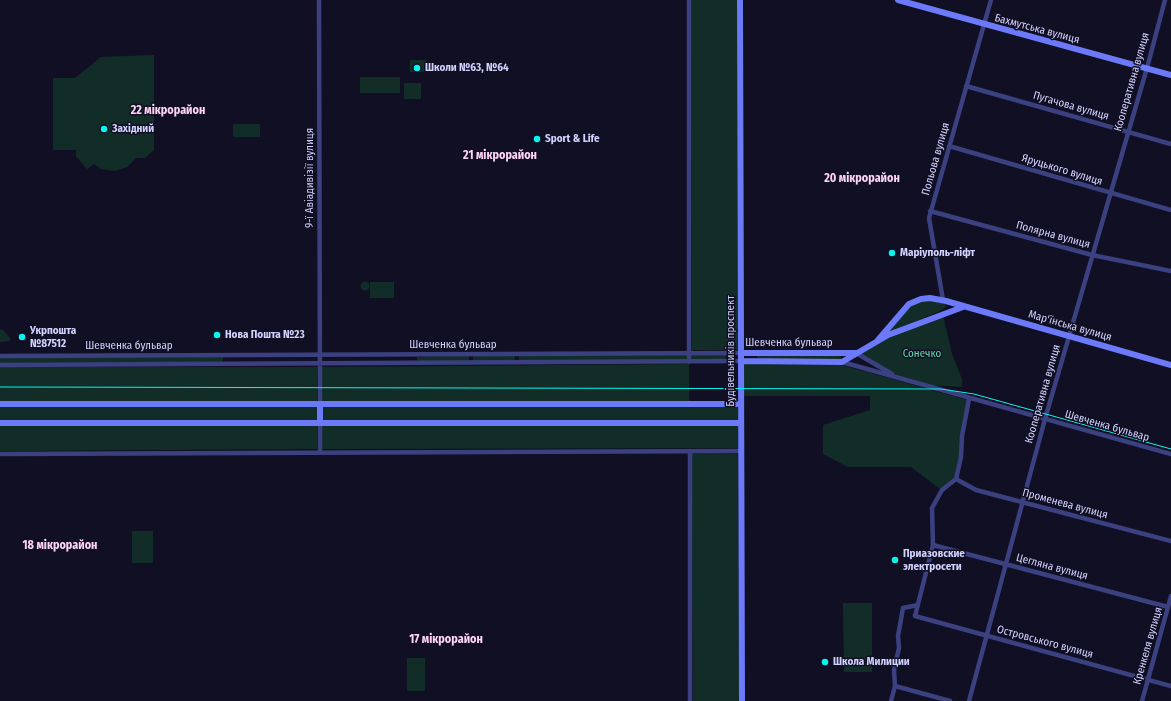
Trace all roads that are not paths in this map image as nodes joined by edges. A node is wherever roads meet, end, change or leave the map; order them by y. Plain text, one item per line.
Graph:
1 (319, 0) edge
2 (689, 0) edge
3 (740, 0) edge
4 (898, 0) edge
5 (991, 0) edge
6 (1165, 0) edge
7 (983, 25) junction
8 (1147, 68) junction
9 (1171, 75) edge
10 (966, 86) junction
11 (1127, 132) junction
12 (1171, 144) edge
13 (949, 146) junction
14 (1109, 194) junction
15 (1171, 210) edge
16 (930, 212) junction
17 (1092, 255) junction
18 (1171, 272) edge
19 (944, 300) junction
20 (963, 307) junction
21 (1069, 336) junction
22 (878, 340) junction
23 (689, 353) junction
24 (741, 353) junction
25 (856, 354) junction
26 (225, 355) junction
27 (320, 355) junction
28 (415, 355) junction
29 (0, 356) edge
30 (689, 362) junction
31 (741, 362) junction
32 (842, 362) junction
33 (225, 364) junction
34 (320, 364) junction
35 (415, 364) junction
36 (0, 365) edge
37 (1171, 365) edge
38 (898, 378) junction
39 (969, 399) junction
40 (0, 404) edge
41 (320, 404) junction
42 (741, 404) junction
43 (1045, 419) junction
44 (0, 423) edge
45 (320, 423) junction
46 (741, 423) junction
47 (741, 450) junction
48 (690, 451) junction
49 (320, 452) junction
50 (0, 454) edge
51 (1171, 454) edge
52 (956, 479) junction
53 (1023, 502) junction
54 (1171, 540) edge
55 (932, 544) junction
56 (1006, 564) junction
57 (1171, 596) edge
58 (918, 605) junction
59 (1168, 607) junction
60 (986, 636) junction
61 (1148, 680) junction
62 (895, 686) junction
63 (1171, 686) edge
64 (690, 701) edge
65 (742, 701) edge
66 (891, 701) edge
67 (950, 701) edge
68 (969, 701) edge
69 (1142, 701) edge

1 - 27 street, 9-ї Авіадивізії вулиця
2 - 23 street
3 - 24 main road, Будівельників проспект
4 - 7 main road, Бахмутська вулиця
5 - 7 street, Польова вулиця
6 - 8 street, Кооперативна вулиця
7 - 8 main road, Бахмутська вулиця
7 - 10 street, Польова вулиця
8 - 9 main road, Бахмутська вулиця
8 - 11 street, Кооперативна вулиця
10 - 11 street, Пугачова вулиця
10 - 13 street, Польова вулиця
11 - 12 street, Пугачова вулиця
11 - 14 street, Кооперативна вулиця
13 - 14 street, Яруцького вулиця
13 - 16 street, Польова вулиця
14 - 15 street, Яруцького вулиця
14 - 17 street, Кооперативна вулиця
16 - 17 street, Полярна вулиця
16 - 19 street, Польова вулиця
17 - 18 street, Полярна вулиця
17 - 21 street, Кооперативна вулиця
19 - 20 main road, Мар'їнська вулиця
19 - 22 main road, Мар'їнська вулиця
20 - 21 main road, Мар'їнська вулиця
20 - 22 main road
21 - 37 main road, Мар'їнська вулиця
21 - 43 street, Кооперативна вулиця
22 - 25 main road
23 - 24 street, Шевченка бульвар
23 - 28 street, Шевченка бульвар
23 - 30 street
24 - 25 main road, Шевченка бульвар
24 - 31 main road, Будівельників проспект
25 - 32 main road
25 - 38 street, Шевченка бульвар
26 - 27 street, Шевченка бульвар
26 - 29 street, Шевченка бульвар
26 - 33 street
27 - 28 street, Шевченка бульвар
27 - 34 street, 9-ї Авіадивізії вулиця
28 - 35 street
30 - 31 street, Шевченка бульвар
30 - 35 street, Шевченка бульвар
31 - 32 main road, Шевченка бульвар
31 - 42 main road, Будівельників проспект
32 - 38 street, Шевченка бульвар
33 - 34 street, Шевченка бульвар
33 - 36 street, Шевченка бульвар
34 - 35 street, Шевченка бульвар
34 - 41 street, 9-ї Авіадивізії вулиця
38 - 39 street, Шевченка бульвар
39 - 43 street, Шевченка бульвар
39 - 52 street
40 - 41 main road
41 - 42 main road
41 - 45 main road
42 - 46 main road, Будівельників проспект
43 - 51 street, Шевченка бульвар
43 - 53 street, Кооперативна вулиця
44 - 45 main road
45 - 46 main road
45 - 49 street
46 - 47 main road, Будівельників проспект
47 - 48 street
47 - 65 main road, Будівельників проспект
48 - 49 street
48 - 64 street
49 - 50 street
52 - 53 street, Променева вулиця
52 - 55 street
53 - 54 street, Променева вулиця
53 - 56 street, Кооперативна вулиця
55 - 56 street, Цегляна вулиця
55 - 58 street
56 - 59 street, Цегляна вулиця
56 - 60 street, Кооперативна вулиця
57 - 59 street, Кренкеля вулиця
58 - 60 street, Островського вулиця
58 - 62 street
59 - 61 street, Кренкеля вулиця
60 - 61 street, Островського вулиця
60 - 68 street, Кооперативна вулиця
61 - 63 street, Островського вулиця
61 - 69 street, Кренкеля вулиця
62 - 66 street
62 - 67 street

